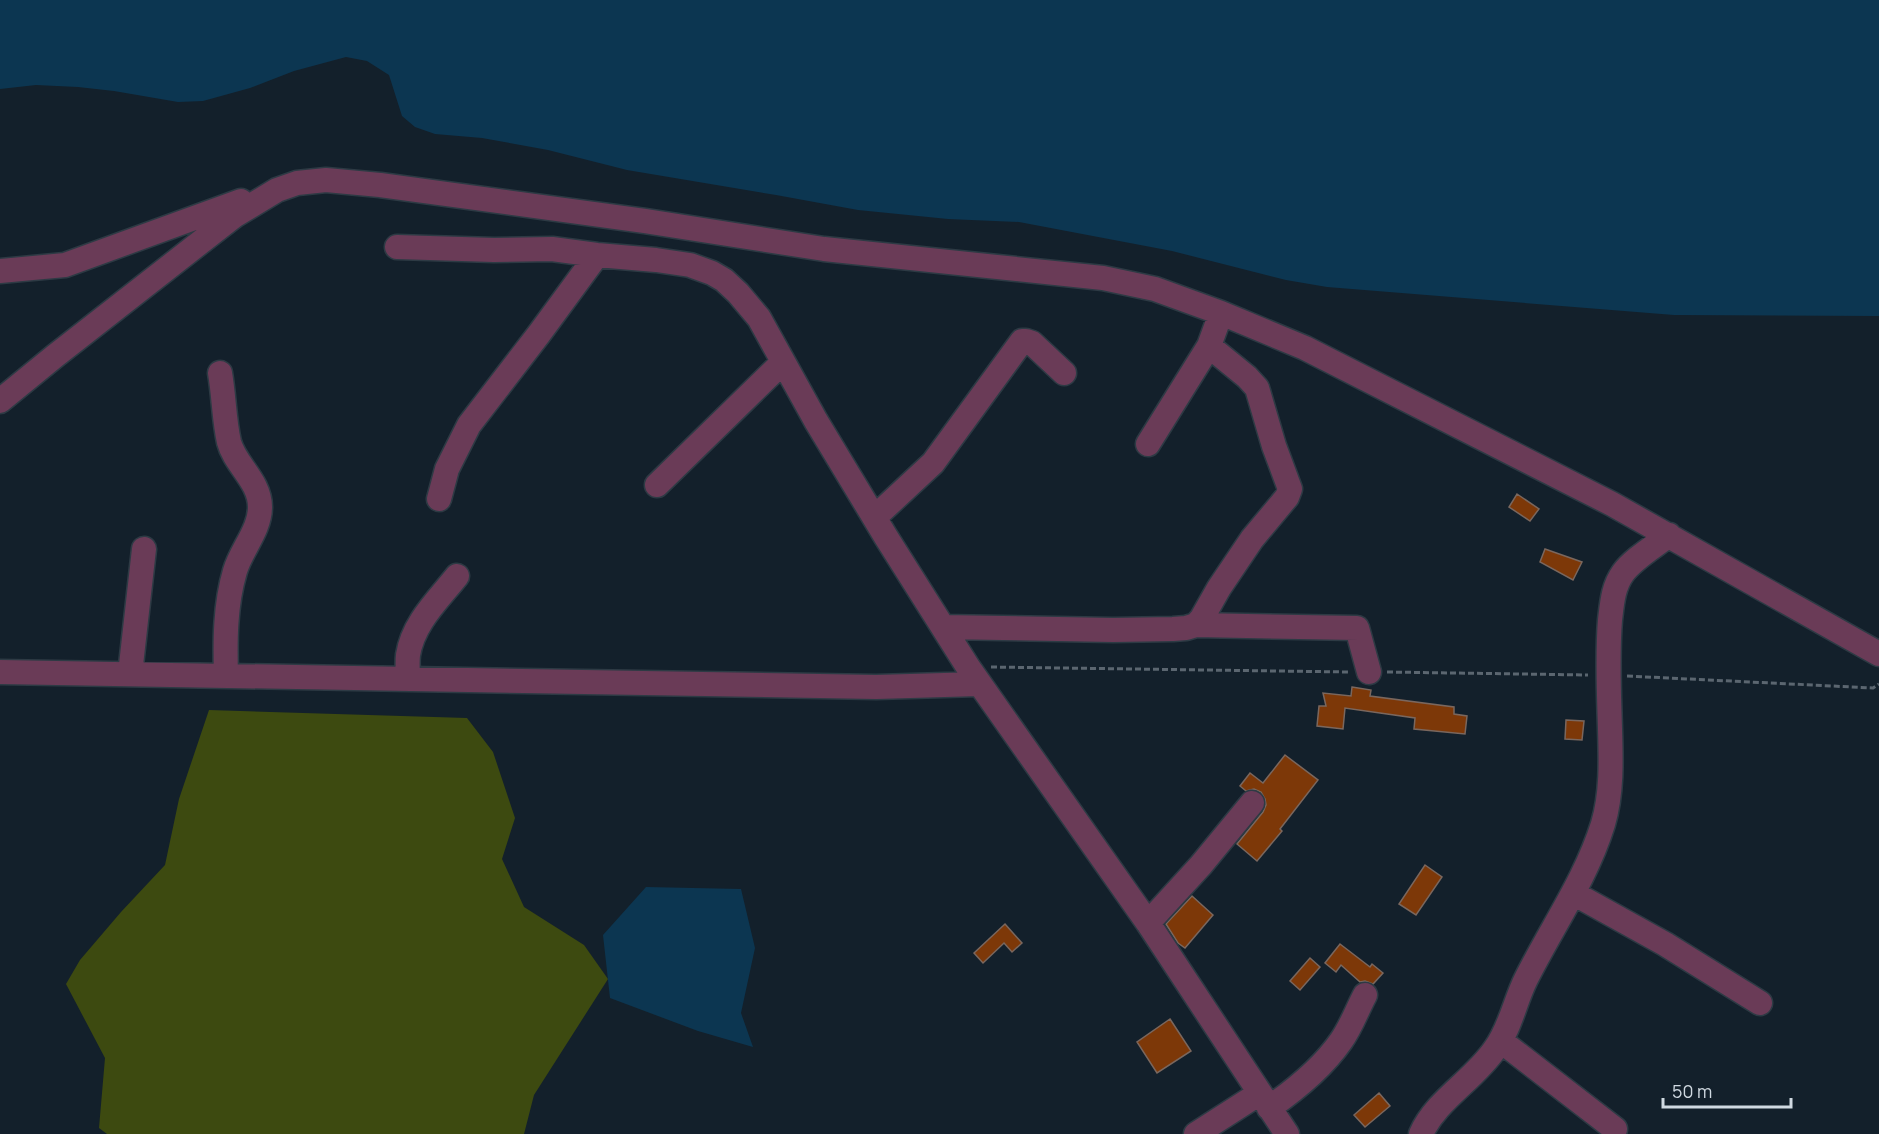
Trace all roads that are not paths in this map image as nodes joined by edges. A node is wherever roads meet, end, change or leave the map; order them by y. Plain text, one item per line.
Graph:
1 (254, 202) junction
2 (397, 247) dead end
3 (597, 255) junction
4 (0, 271) edge
5 (1221, 313) junction
6 (1209, 346) junction
7 (783, 362) junction
8 (1064, 373) dead end
9 (220, 374) dead end
10 (0, 401) edge
11 (1148, 444) dead end
12 (657, 485) dead end
13 (439, 499) dead end
14 (875, 517) junction
15 (1669, 535) junction
16 (144, 549) dead end
17 (458, 576) dead end
18 (1196, 625) junction
19 (943, 627) junction
20 (1879, 654) edge
21 (0, 672) edge
22 (1369, 672) road end
23 (130, 674) junction
24 (973, 675) junction
25 (226, 676) junction
26 (408, 679) junction
27 (1252, 803) dead end
28 (1573, 893) junction
29 (1148, 922) junction
30 (1365, 995) dead end
31 (1760, 1003) dead end
32 (1501, 1041) junction
33 (1271, 1118) edge
34 (1614, 1129) dead end
35 (1196, 1134) edge
36 (1421, 1134) edge

1 - 4 street
1 - 5 street
1 - 10 street
2 - 3 street
3 - 7 street
3 - 13 street
5 - 6 street
5 - 15 street
6 - 11 street
6 - 18 street
7 - 12 street
7 - 14 street
8 - 14 street
9 - 25 street
14 - 19 street
15 - 20 street
15 - 28 street
16 - 23 street
17 - 26 street
18 - 19 street
18 - 22 street
19 - 24 street
21 - 23 street
23 - 25 street
24 - 26 street
24 - 29 street
25 - 26 street
27 - 29 street
28 - 31 street
28 - 32 street
29 - 33 street
30 - 33 street
32 - 34 street
32 - 36 street
33 - 35 street

